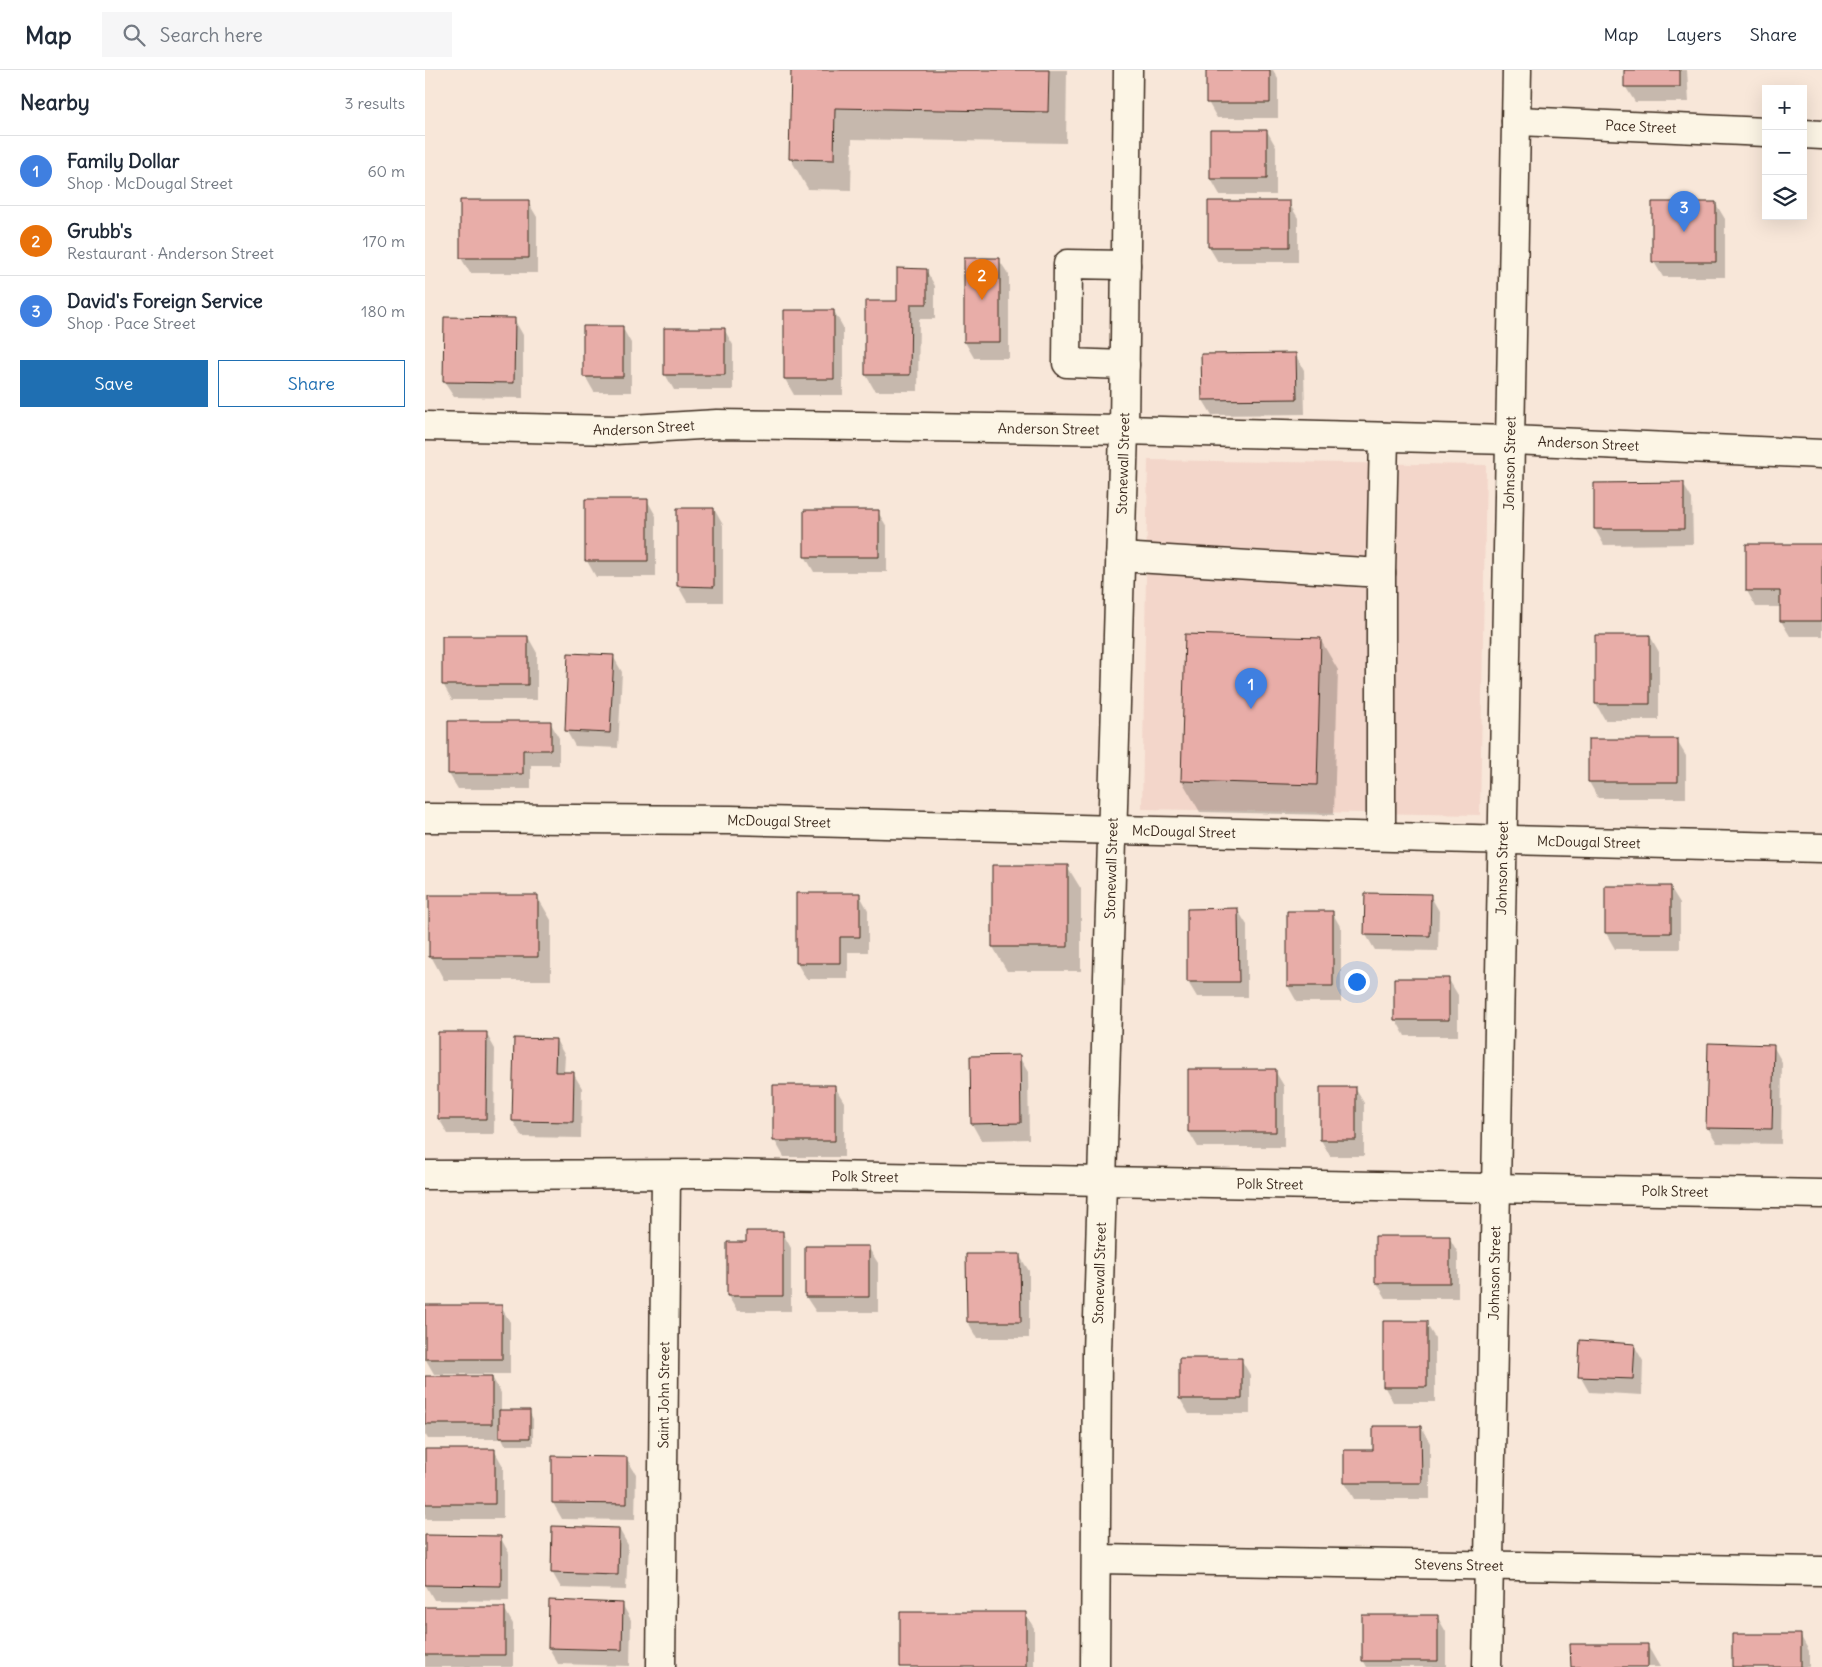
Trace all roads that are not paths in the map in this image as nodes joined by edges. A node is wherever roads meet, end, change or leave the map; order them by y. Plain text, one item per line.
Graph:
1 (1128, 70) edge
2 (1517, 70) edge
3 (1516, 121) junction
4 (1762, 132) edge
5 (1807, 134) edge
6 (1822, 135) edge
7 (1125, 265) junction
8 (1125, 366) junction
9 (425, 426) edge
10 (1124, 430) junction
11 (1384, 437) junction
12 (1510, 440) junction
13 (1822, 454) edge
14 (1120, 557) junction
15 (1381, 573) junction
16 (425, 818) edge
17 (1113, 828) junction
18 (1381, 836) junction
19 (1502, 839) junction
20 (1822, 848) edge
21 (425, 1175) edge
22 (665, 1175) junction
23 (1103, 1181) junction
24 (1496, 1188) junction
25 (1822, 1194) edge
26 (1097, 1559) junction
27 (1489, 1565) junction
28 (1822, 1571) edge
29 (661, 1667) edge
30 (1095, 1667) edge
31 (1487, 1667) edge

1 - 7 street, Stonewall Street
2 - 3 street, Johnson Street
3 - 4 street, Pace Street
3 - 12 street, Johnson Street
5 - 6 street
7 - 8 street, Stonewall Street
7 - 8 street
8 - 10 street, Stonewall Street
9 - 10 street, Anderson Street
10 - 11 street, Anderson Street
10 - 14 street, Stonewall Street
11 - 12 street, Anderson Street
11 - 15 street
12 - 13 street, Anderson Street
12 - 19 street, Johnson Street
14 - 15 street
14 - 17 street, Stonewall Street
15 - 18 street
16 - 17 street, McDougal Street
17 - 18 street, McDougal Street
17 - 23 street, Stonewall Street
18 - 19 street, McDougal Street
19 - 20 street, McDougal Street
19 - 24 street, Johnson Street
21 - 22 street
22 - 23 street, Polk Street
22 - 29 street, Saint John Street
23 - 24 street, Polk Street
23 - 26 street, Stonewall Street
24 - 25 street, Polk Street
24 - 27 street, Johnson Street
26 - 27 street, Stevens Street
26 - 30 street, Stonewall Street
27 - 28 street, Stevens Street
27 - 31 street, Johnson Street

